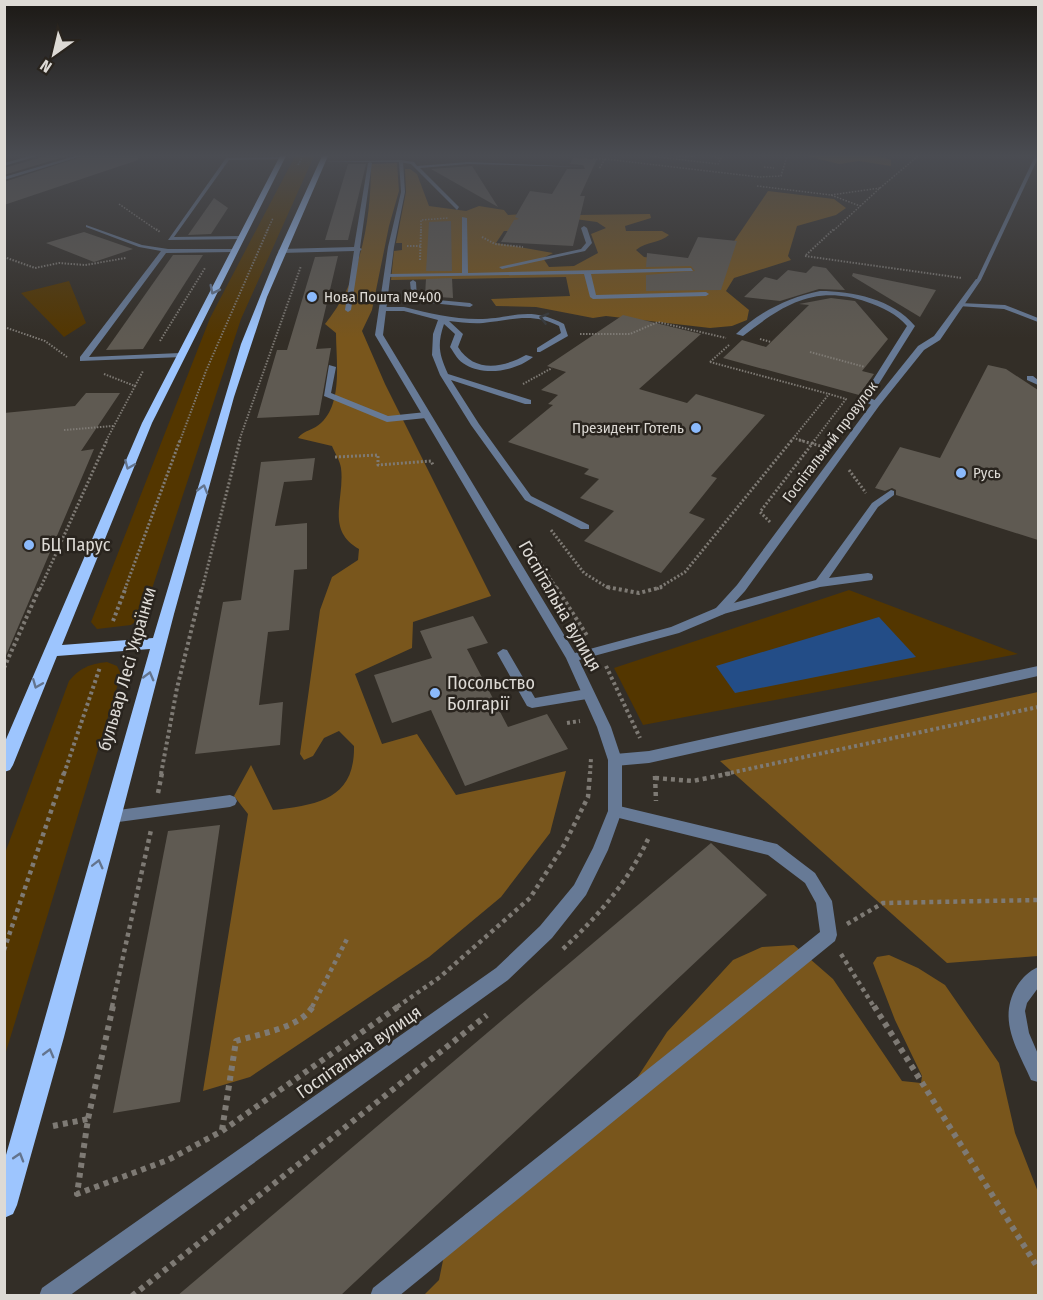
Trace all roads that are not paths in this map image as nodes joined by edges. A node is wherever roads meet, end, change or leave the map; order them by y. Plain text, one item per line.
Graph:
1 (186, 217) edge
2 (251, 217) edge
3 (297, 217) edge
4 (363, 217) edge
5 (399, 217) edge
6 (1008, 217) edge
7 (464, 218) road end
8 (88, 226) dead end
9 (584, 228) dead end
10 (240, 238) junction
11 (359, 249) junction
12 (234, 250) junction
13 (166, 251) junction
14 (281, 251) junction
15 (691, 270) dead end
16 (587, 272) junction
17 (465, 274) junction
18 (408, 275) junction
19 (387, 276) junction
20 (561, 279) dead end
21 (413, 282) junction
22 (706, 294) dead end
23 (1013, 297) dead end
24 (470, 305) dead end
25 (960, 305) junction
26 (1005, 307) junction
27 (383, 309) junction
28 (348, 310) dead end
29 (442, 319) junction
30 (1038, 320) edge
31 (737, 337) road end
32 (540, 350) dead end
33 (180, 355) junction
34 (529, 357) dead end
35 (332, 367) dead end
36 (444, 375) junction
37 (1030, 378) dead end
38 (1038, 383) edge
39 (528, 402) dead end
40 (876, 404) junction
41 (426, 415) junction
42 (891, 493) dead end
43 (585, 527) dead end
44 (868, 577) dead end
45 (820, 583) junction
46 (720, 611) junction
47 (158, 642) junction
48 (51, 651) junction
49 (503, 653) dead end
50 (572, 658) junction
51 (1038, 671) edge
52 (580, 694) junction
53 (615, 760) junction
54 (4, 765) edge
55 (230, 801) dead end
56 (615, 811) junction
57 (111, 817) junction
58 (1038, 976) edge
59 (1038, 1073) edge
60 (4, 1205) edge
61 (50, 1296) edge
62 (381, 1296) edge

1 - 10 street
2 - 10 main road
3 - 14 main road, бульвар Лесі Українки
4 - 11 street
5 - 19 street, Госпітальна вулиця
6 - 25 street, Госпітальний провулок
7 - 17 street
8 - 13 street
9 - 17 street
10 - 12 main road
11 - 14 street
11 - 28 street
12 - 13 street
12 -> 33 main road
13 - 33 street
47 -> 14 main road, бульвар Лесі Українки
15 - 16 street
16 - 17 street
16 - 22 street
17 - 18 street
18 - 19 street
18 - 21 street
19 - 27 street, Госпітальна вулиця
20 - 21 street
21 - 24 street
23 - 26 street
25 - 26 street
25 - 40 street, Госпітальний провулок
26 - 30 street
27 - 29 street
27 - 41 street, Госпітальна вулиця
32 -> 29 street
29 - 34 street
29 - 36 street
31 - 40 street
33 -> 48 main road
35 - 41 street
36 - 39 street
36 - 43 street
37 - 38 street
40 - 46 street, Госпітальний провулок
41 - 50 street, Госпітальна вулиця
42 - 45 street
44 - 45 street
45 - 46 street
46 - 50 street, Госпітальний провулок
47 - 48 main road
57 -> 47 main road, бульвар Лесі Українки
48 -> 54 main road
49 - 52 street
50 - 52 street, Госпітальна вулиця
51 - 53 street
52 - 53 street, Госпітальна вулиця
53 - 56 street, Госпітальна вулиця
55 - 57 street
56 - 61 street, Госпітальна вулиця
56 - 62 street
60 -> 57 main road, бульвар Лесі Українки
58 - 59 street

